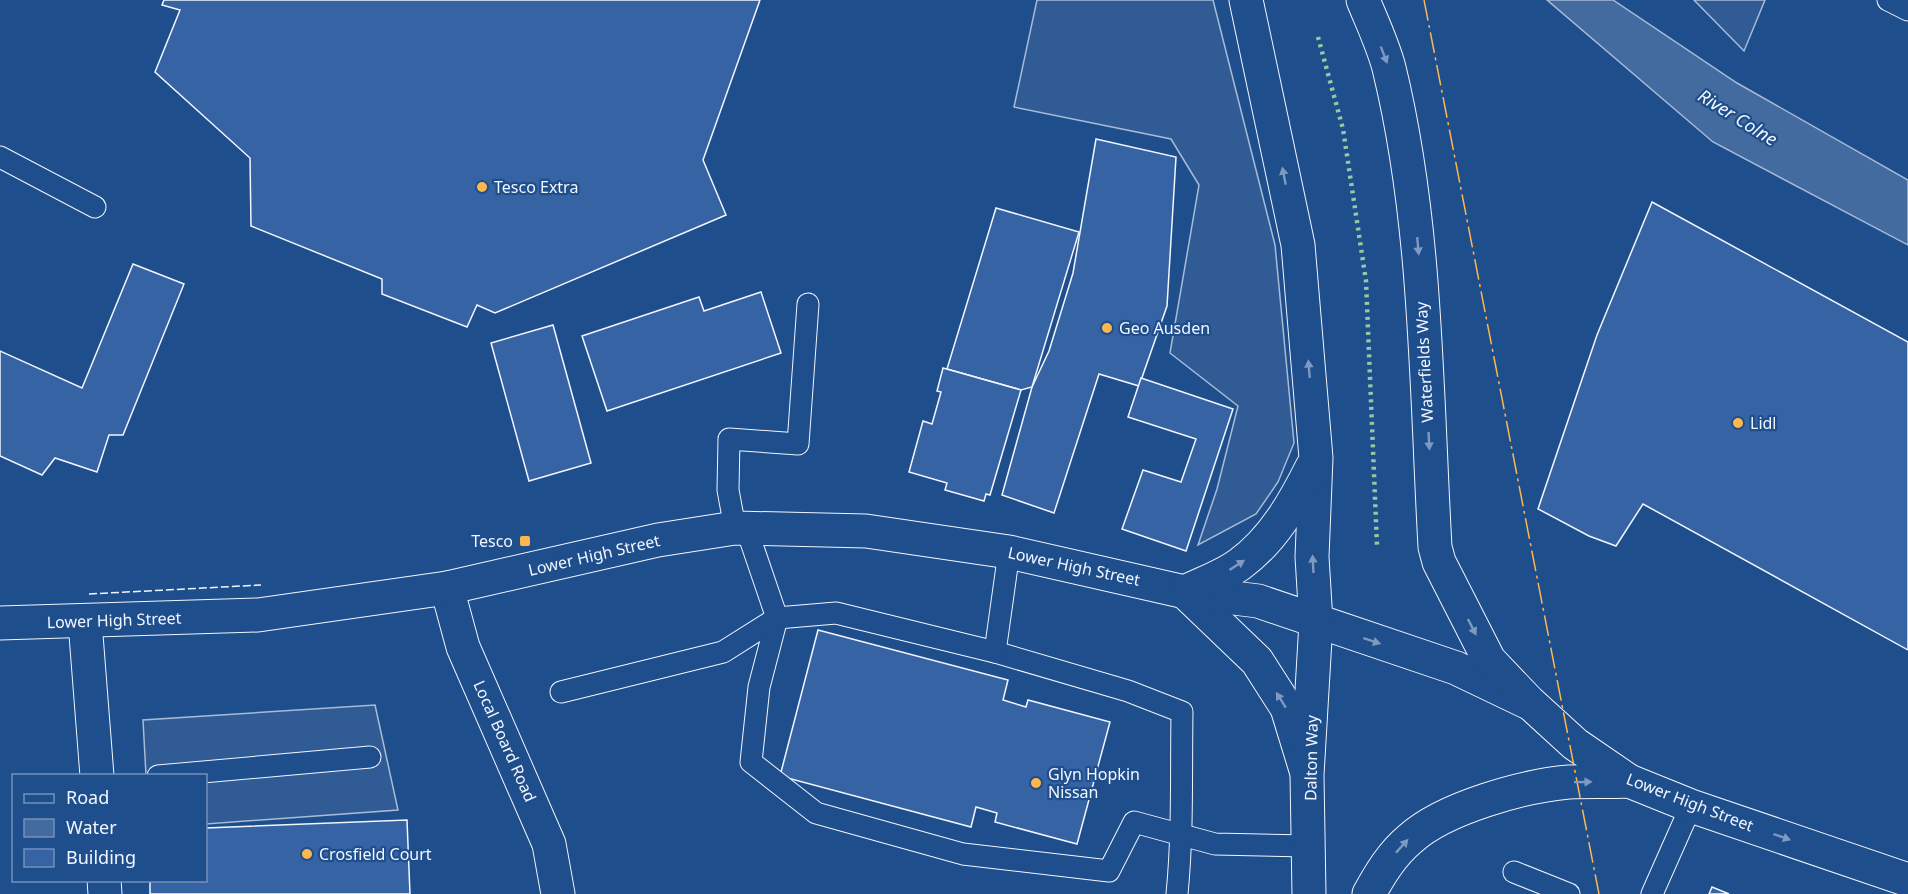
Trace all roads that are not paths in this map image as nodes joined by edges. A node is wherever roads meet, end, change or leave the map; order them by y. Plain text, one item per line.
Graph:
1 (1246, 0) edge
2 (1363, 0) edge
3 (1888, 0) edge
4 (1908, 10) edge
5 (0, 157) edge
6 (95, 207) dead end
7 (808, 304) dead end
8 (1316, 459) junction
9 (741, 529) junction
10 (1009, 552) junction
11 (447, 588) junction
12 (1185, 592) junction
13 (777, 618) junction
14 (85, 622) junction
15 (1316, 622) junction
16 (0, 623) edge
17 (995, 652) junction
18 (561, 692) dead end
19 (1529, 702) junction
20 (370, 757) dead end
21 (96, 774) edge
22 (180, 774) edge
23 (1307, 775) junction
24 (1629, 782) junction
25 (1690, 806) junction
26 (1183, 835) junction
27 (1309, 846) junction
28 (1514, 873) dead end
29 (1908, 880) edge
30 (558, 894) edge
31 (1177, 894) edge
32 (1309, 894) edge
33 (1369, 894) edge
34 (1569, 894) edge
35 (1652, 894) edge

8 -> 1 main road
2 -> 19 main road, Waterfields Way
3 - 4 lane
5 - 6 lane
7 - 9 lane
12 -> 8 main road
15 -> 8 main road
9 - 10 main road, Lower High Street
9 - 11 main road, Lower High Street
9 - 13 lane
10 - 12 main road, Lower High Street
10 - 17 lane
11 - 14 main road, Lower High Street
11 - 30 main road, Local Board Road
12 - 15 main road, Lower High Street
23 -> 12 main road
13 - 17 lane
13 - 18 lane
13 - 26 lane
14 - 16 main road, Lower High Street
14 - 21 main road
15 -> 19 main road, Lower High Street
15 - 23 main road, Dalton Way
17 - 26 lane
19 - 24 main road, Lower High Street
20 - 22 lane
23 - 27 main road, Dalton Way
24 - 25 main road, Lower High Street
33 -> 24 main road
25 -> 29 main road, Lower High Street
25 - 35 lane
26 - 27 lane
26 - 31 lane
27 - 32 main road, Dalton Way
28 - 34 lane

